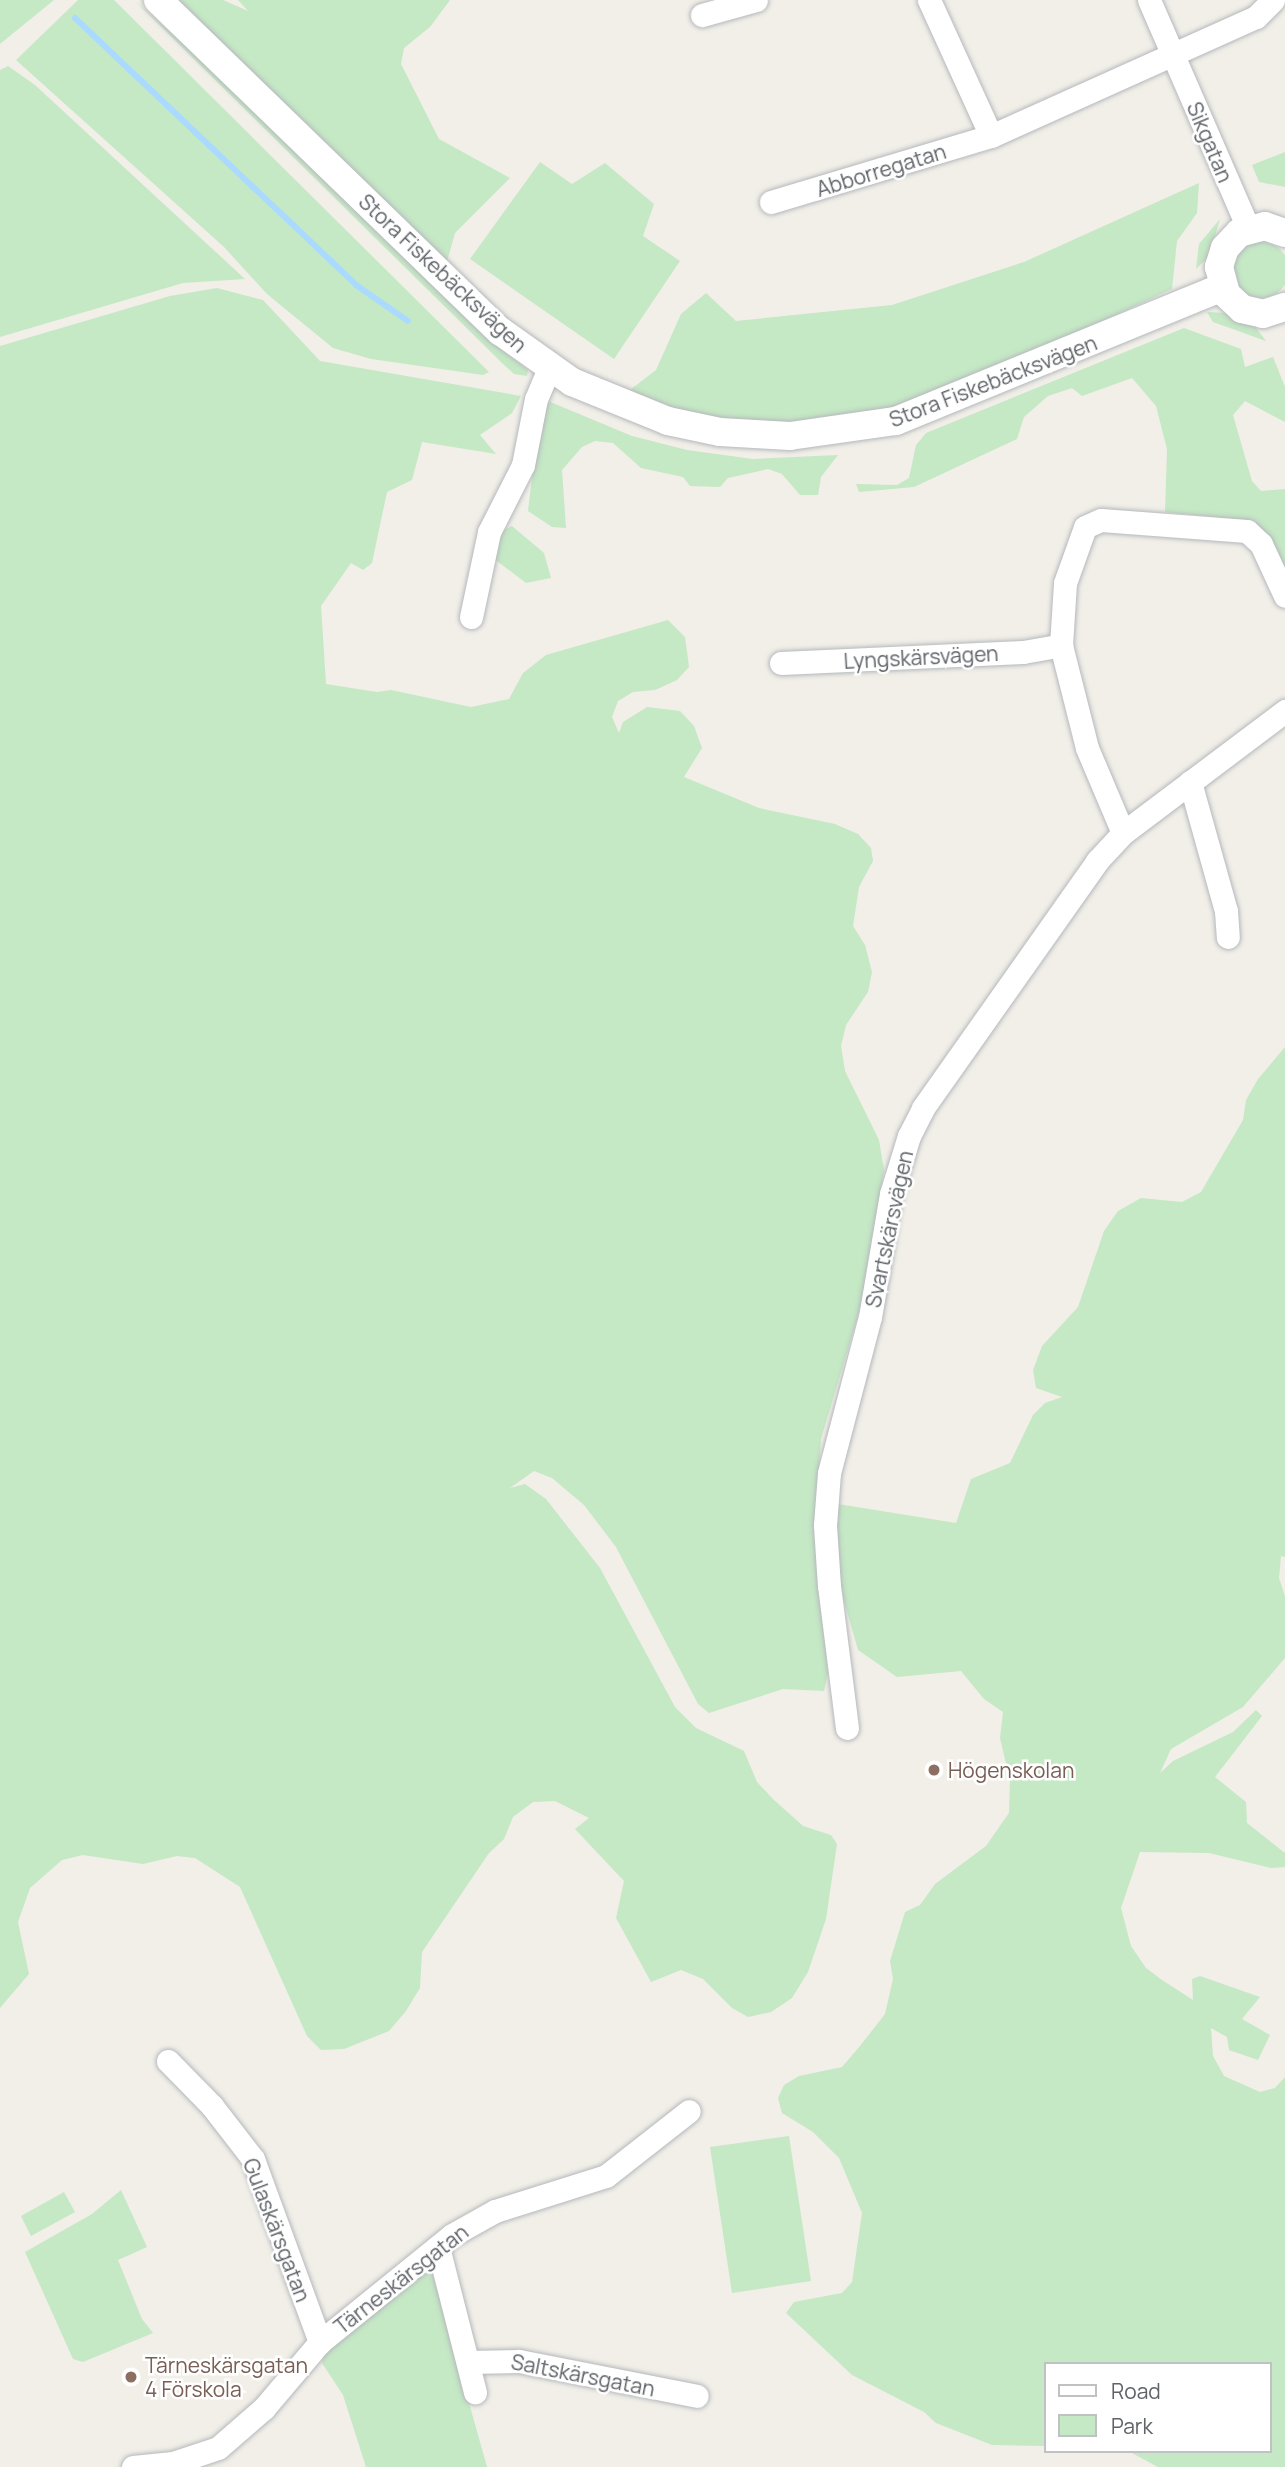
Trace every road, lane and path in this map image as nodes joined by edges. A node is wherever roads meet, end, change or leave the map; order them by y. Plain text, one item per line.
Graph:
1 (158, 0) edge
2 (756, 0) edge
3 (929, 0) edge
4 (1149, 0) edge
5 (1273, 0) edge
6 (702, 15) dead end
7 (1172, 54) junction
8 (991, 136) junction
9 (771, 202) dead end
10 (1248, 229) junction
11 (1285, 233) edge
12 (1222, 287) junction
13 (1283, 316) edge
14 (549, 368) junction
15 (1285, 596) edge
16 (471, 617) dead end
17 (1061, 645) junction
18 (781, 663) dead end
19 (1285, 711) edge
20 (1190, 782) junction
21 (1123, 833) junction
22 (1228, 937) dead end
23 (847, 1728) dead end
24 (169, 2062) dead end
25 (689, 2111) dead end
26 (438, 2247) junction
27 (320, 2342) junction
28 (468, 2362) junction
29 (475, 2392) dead end
30 (697, 2396) dead end
31 (133, 2467) edge

1 - 14 street, Stora Fiskebäcksvägen
2 - 6 street
3 - 8 street
4 - 7 street, Sikgatan
5 - 7 street
7 - 8 street, Abborregatan
7 - 10 street, Sikgatan
8 - 9 street, Abborregatan
10 - 11 street
10 - 12 street
12 - 13 street
12 - 14 street, Stora Fiskebäcksvägen
14 - 16 street
15 - 17 street
17 - 18 street, Lyngskärsvägen
17 - 21 street
19 - 20 street, Svartskärsvägen
20 - 21 street, Svartskärsvägen
20 - 22 street
21 - 23 street, Svartskärsvägen
24 - 27 street, Gulaskärsgatan
25 - 26 street, Tärneskärsgatan
26 - 27 street, Tärneskärsgatan
26 - 28 street
27 - 31 street, Tärneskärsgatan
28 - 29 street
28 - 30 street, Saltskärsgatan

